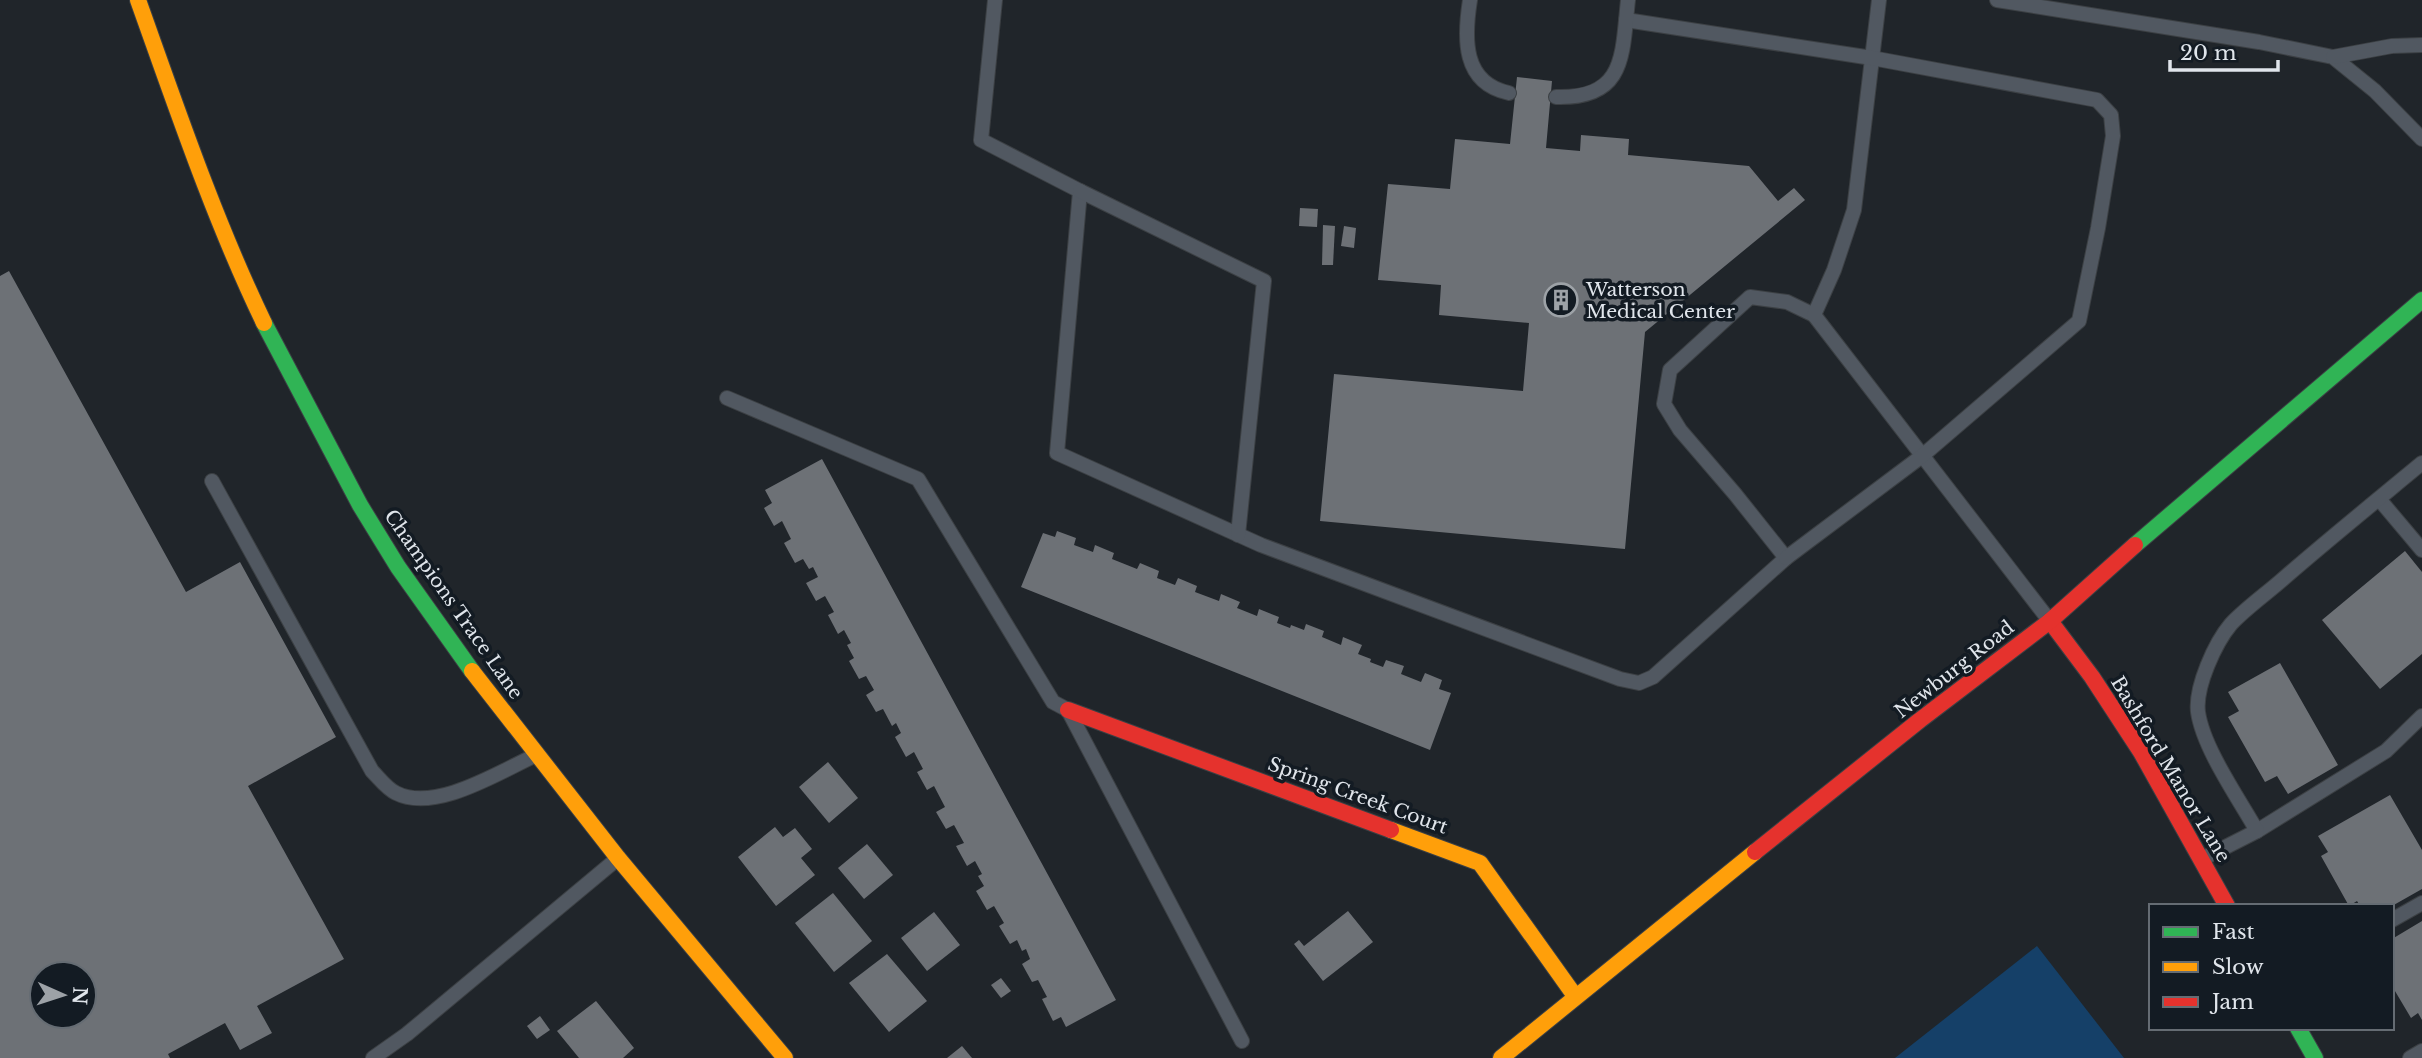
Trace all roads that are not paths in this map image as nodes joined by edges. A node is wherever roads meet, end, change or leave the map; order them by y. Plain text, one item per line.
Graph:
1 (138, 0) edge
2 (995, 0) edge
3 (1467, 0) edge
4 (1628, 0) edge
5 (1879, 0) edge
6 (1997, 0) edge
7 (2025, 2) edge
8 (1626, 20) junction
9 (2422, 45) edge
10 (2333, 57) junction
11 (1872, 58) junction
12 (1509, 93) dead end
13 (1556, 97) dead end
14 (2422, 139) edge
15 (1080, 191) junction
16 (2422, 300) edge
17 (1814, 315) junction
18 (727, 398) dead end
19 (1923, 456) junction
20 (2422, 463) edge
21 (212, 481) dead end
22 (2379, 499) junction
23 (1238, 535) junction
24 (2422, 550) edge
25 (1786, 558) junction
26 (2050, 621) junction
27 (1068, 710) junction
28 (2422, 716) edge
29 (537, 755) junction
30 (2257, 831) junction
31 (618, 858) junction
32 (2201, 860) junction
33 (2422, 903) edge
34 (2226, 904) edge
35 (2394, 918) edge
36 (1575, 996) junction
37 (2299, 1030) edge
38 (1242, 1041) dead end
39 (2422, 1051) edge
40 (373, 1058) edge
41 (785, 1058) edge
42 (1501, 1058) edge
43 (2315, 1058) edge
44 (2410, 1058) edge

1 - 29 street, Champions Trace Lane
2 - 15 lane
3 - 12 lane
4 - 8 lane
5 - 11 lane
6 - 7 lane
7 - 10 lane
8 - 11 lane
8 - 13 lane
9 - 10 lane
10 - 14 lane
11 - 17 lane
11 - 19 lane
15 - 23 lane
15 - 23 lane
16 - 26 street, Newburg Road
17 - 19 lane
17 - 25 lane
18 - 27 lane
19 - 25 lane
19 - 26 lane
20 - 22 lane
21 - 29 lane
22 - 24 lane
22 - 30 lane
23 - 25 lane
26 - 32 street, Bashford Manor Lane
26 - 36 street, Newburg Road
27 - 36 street, Spring Creek Court
27 - 38 lane
28 - 30 lane
29 - 31 street, Champions Trace Lane
30 - 32 lane
31 - 40 lane
31 - 41 street, Champions Trace Lane
32 - 34 street, Bashford Manor Lane
33 - 35 lane
36 - 42 street, Newburg Road
37 - 43 street
39 - 44 lane

